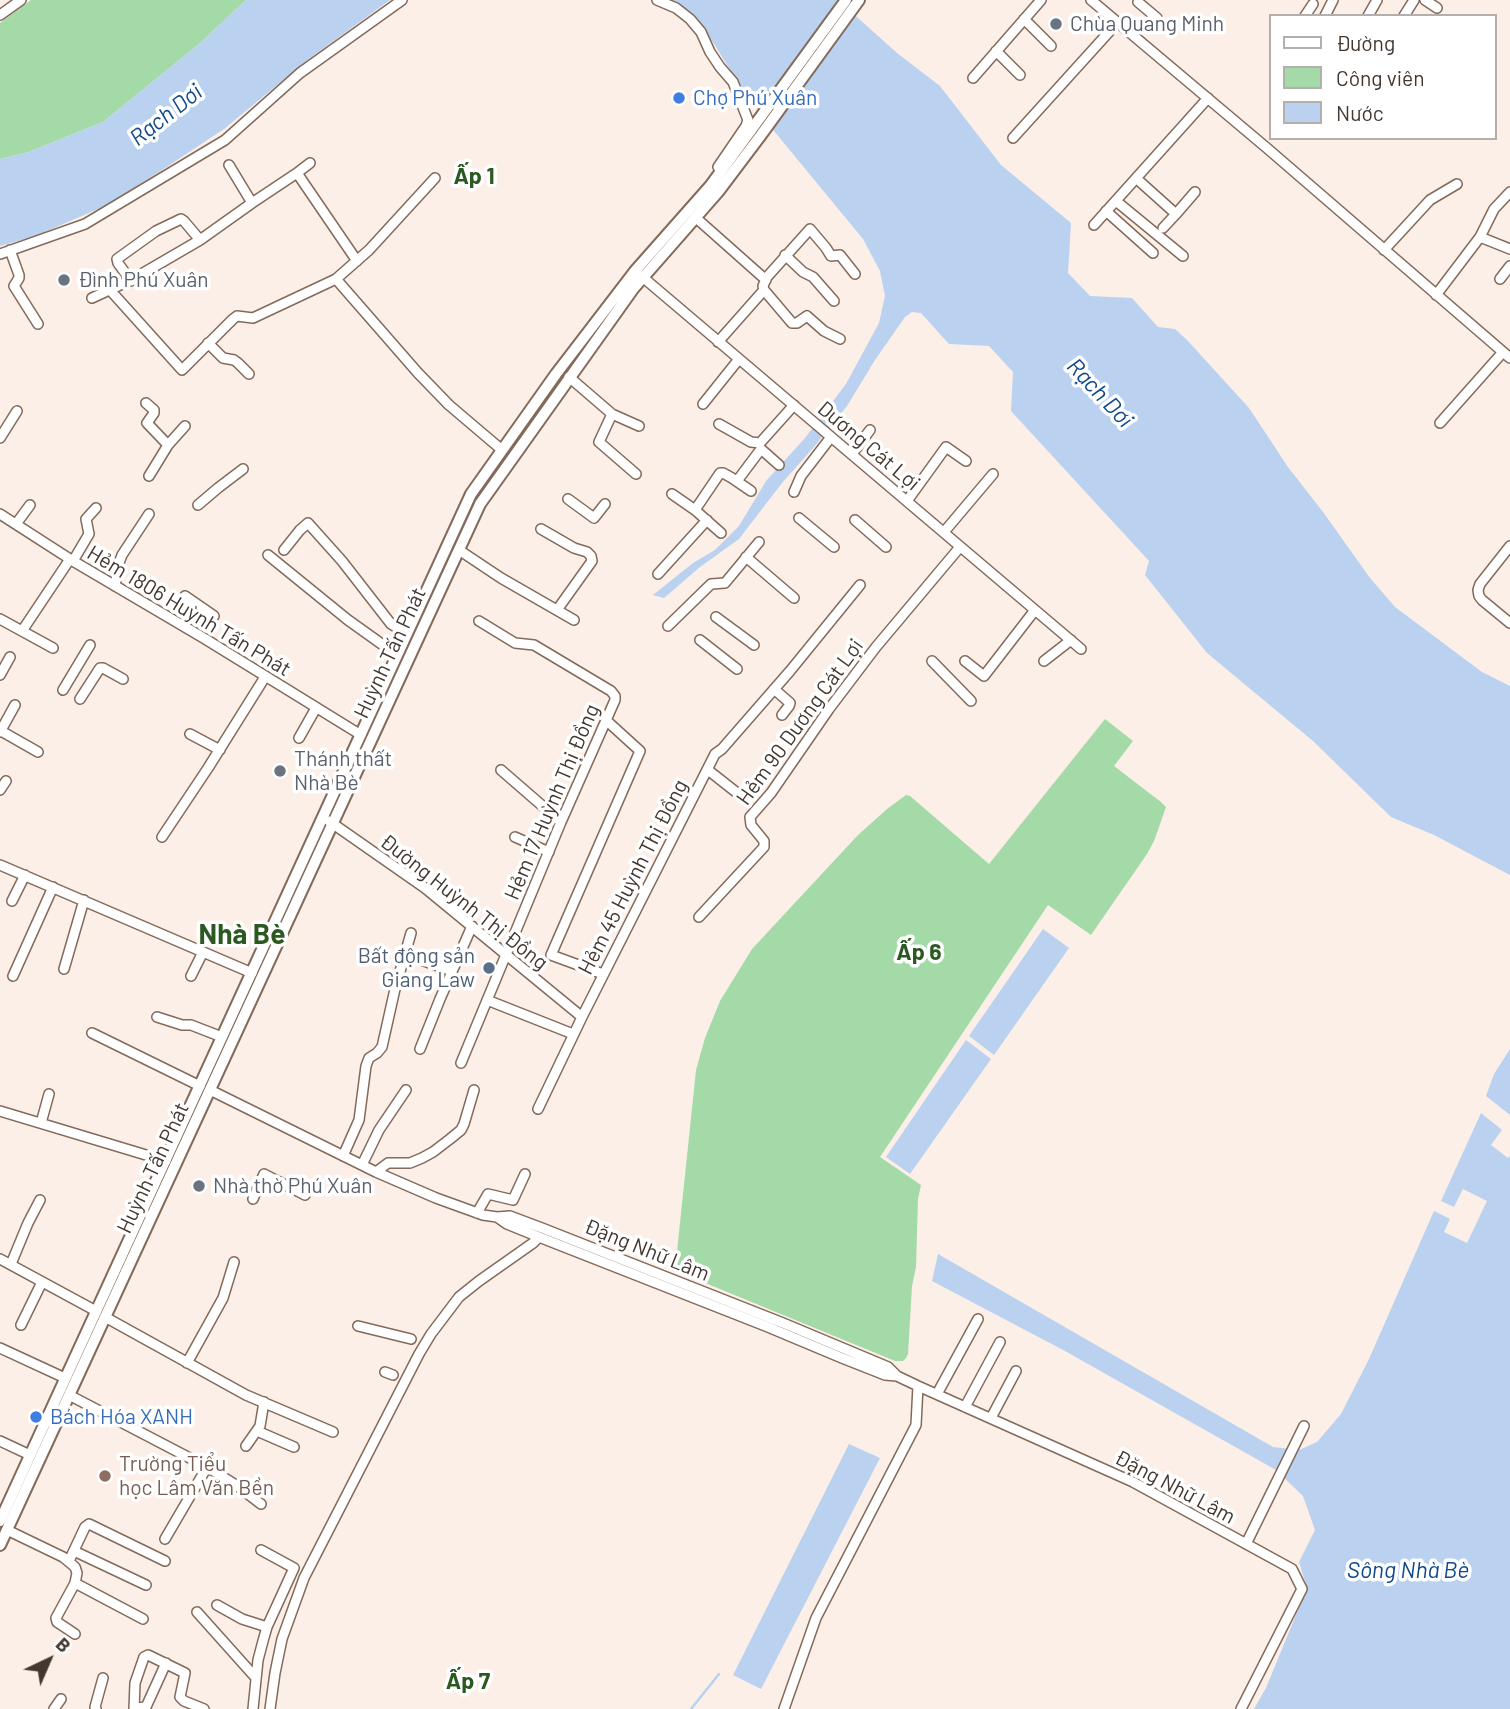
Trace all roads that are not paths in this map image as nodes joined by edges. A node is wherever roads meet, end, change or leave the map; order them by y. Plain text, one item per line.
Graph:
1 (21, 0) edge
2 (402, 0) edge
3 (657, 0) edge
4 (846, 0) edge
5 (859, 0) edge
6 (1041, 0) edge
7 (1091, 0) edge
8 (1425, 0) edge
9 (1138, 2) dead end
10 (1313, 4) dead end
11 (1437, 8) dead end
12 (1306, 14) edge
13 (0, 15) edge
14 (1157, 18) dead end
15 (1024, 19) junction
16 (1118, 22) junction
17 (1051, 46) dead end
18 (996, 51) junction
19 (1020, 75) dead end
20 (972, 78) dead end
21 (1208, 98) junction
22 (757, 132) junction
23 (1013, 138) dead end
24 (310, 163) dead end
25 (229, 165) dead end
26 (297, 173) junction
27 (435, 178) dead end
28 (1137, 179) junction
29 (1457, 184) dead end
30 (1510, 191) edge
31 (1195, 192) dead end
32 (1116, 201) junction
33 (252, 203) junction
34 (1106, 211) junction
35 (692, 214) junction
36 (1176, 214) junction
37 (1094, 225) dead end
38 (1163, 228) dead end
39 (1480, 237) junction
40 (200, 240) junction
41 (1510, 249) edge
42 (10, 250) junction
43 (1384, 250) junction
44 (1153, 253) dead end
45 (0, 254) edge
46 (785, 255) junction
47 (1183, 256) dead end
48 (357, 261) junction
49 (1510, 267) edge
50 (639, 274) junction
51 (855, 274) dead end
52 (337, 279) junction
53 (766, 279) junction
54 (1500, 279) dead end
55 (131, 281) junction
56 (110, 290) junction
57 (764, 290) junction
58 (1436, 295) junction
59 (92, 298) dead end
60 (834, 302) dead end
61 (38, 324) dead end
62 (840, 340) dead end
63 (718, 342) junction
64 (208, 343) junction
65 (1506, 355) edge
66 (739, 359) junction
67 (249, 374) dead end
68 (569, 377) junction
69 (146, 403) dead end
70 (703, 404) dead end
71 (794, 405) junction
72 (17, 411) dead end
73 (612, 414) junction
74 (1440, 423) dead end
75 (719, 424) dead end
76 (185, 426) dead end
77 (639, 426) dead end
78 (870, 430) dead end
79 (830, 436) junction
80 (0, 438) edge
81 (168, 445) junction
82 (502, 450) junction
83 (852, 454) junction
84 (512, 457) junction
85 (966, 461) dead end
86 (779, 466) dead end
87 (243, 469) dead end
88 (636, 474) dead end
89 (993, 474) dead end
90 (149, 476) dead end
91 (737, 481) junction
92 (751, 491) dead end
93 (794, 492) dead end
94 (672, 494) dead end
95 (568, 499) dead end
96 (906, 501) junction
97 (606, 504) dead end
98 (30, 505) dead end
99 (198, 505) dead end
100 (96, 508) dead end
101 (695, 510) junction
102 (0, 514) edge
103 (149, 514) dead end
104 (799, 518) dead end
105 (707, 520) junction
106 (855, 520) dead end
107 (16, 524) junction
108 (541, 529) dead end
109 (944, 532) junction
110 (721, 533) dead end
111 (759, 542) dead end
112 (1510, 546) edge
113 (834, 547) dead end
114 (886, 547) dead end
115 (960, 547) junction
116 (284, 550) dead end
117 (458, 550) junction
118 (268, 555) dead end
119 (746, 557) junction
120 (72, 560) junction
121 (658, 574) dead end
122 (860, 585) dead end
123 (115, 586) junction
124 (185, 596) dead end
125 (794, 598) dead end
126 (557, 610) junction
127 (1035, 610) junction
128 (214, 616) dead end
129 (716, 617) dead end
130 (0, 619) edge
131 (575, 620) dead end
132 (479, 621) dead end
133 (1510, 623) edge
134 (668, 626) dead end
135 (22, 631) junction
136 (407, 634) junction
137 (700, 640) dead end
138 (1071, 640) junction
139 (90, 645) dead end
140 (754, 645) dead end
141 (53, 648) dead end
142 (1081, 649) dead end
143 (397, 656) junction
144 (10, 657) dead end
145 (932, 661) dead end
146 (965, 662) dead end
147 (1044, 662) dead end
148 (737, 669) dead end
149 (0, 675) edge
150 (265, 677) junction
151 (123, 679) dead end
152 (774, 689) junction
153 (63, 691) dead end
154 (80, 699) dead end
155 (971, 701) dead end
156 (15, 705) dead end
157 (316, 708) junction
158 (782, 715) dead end
159 (607, 721) junction
160 (0, 732) edge
161 (191, 734) dead end
162 (361, 735) junction
163 (299, 738) dead end
164 (220, 750) junction
165 (38, 752) dead end
166 (501, 770) dead end
167 (708, 771) junction
168 (741, 796) dead end
169 (328, 820) junction
170 (561, 822) junction
171 (162, 837) dead end
172 (515, 837) dead end
173 (549, 852) junction
174 (0, 865) edge
175 (25, 875) junction
176 (53, 887) junction
177 (84, 900) junction
178 (12, 901) dead end
179 (699, 917) dead end
180 (472, 926) junction
181 (411, 933) dead end
182 (203, 951) junction
183 (405, 954) junction
184 (506, 955) junction
185 (64, 969) dead end
186 (452, 971) junction
187 (253, 973) junction
188 (603, 974) junction
189 (13, 976) dead end
190 (191, 976) dead end
191 (487, 1000) junction
192 (157, 1017) dead end
193 (582, 1017) junction
194 (92, 1033) dead end
195 (573, 1034) junction
196 (222, 1037) junction
197 (421, 1049) dead end
198 (461, 1063) dead end
199 (205, 1088) junction
200 (406, 1090) dead end
201 (474, 1090) dead end
202 (49, 1094) dead end
203 (538, 1109) dead end
204 (0, 1111) edge
205 (41, 1123) junction
206 (343, 1156) junction
207 (166, 1161) junction
208 (362, 1165) junction
209 (376, 1172) junction
210 (525, 1174) dead end
211 (305, 1195) dead end
212 (253, 1199) dead end
213 (40, 1200) dead end
214 (477, 1213) junction
215 (497, 1217) junction
216 (539, 1237) junction
217 (0, 1259) edge
218 (234, 1262) dead end
219 (11, 1264) junction
220 (42, 1282) junction
221 (100, 1314) junction
222 (978, 1319) dead end
223 (21, 1325) dead end
224 (358, 1326) dead end
225 (407, 1338) dead end
226 (1000, 1342) dead end
227 (0, 1348) edge
228 (187, 1363) junction
229 (1016, 1371) dead end
230 (897, 1376) junction
231 (65, 1378) junction
232 (918, 1386) junction
233 (937, 1394) junction
234 (69, 1395) junction
235 (264, 1402) junction
236 (965, 1407) junction
237 (990, 1418) junction
238 (1304, 1426) dead end
239 (257, 1432) junction
240 (333, 1432) dead end
241 (44, 1437) junction
242 (0, 1441) edge
243 (246, 1446) dead end
244 (294, 1447) dead end
245 (30, 1455) junction
246 (207, 1467) junction
247 (261, 1504) dead end
248 (3, 1525) edge
249 (165, 1539) dead end
250 (1246, 1544) junction
251 (0, 1545) edge
252 (74, 1550) junction
253 (261, 1550) dead end
254 (69, 1561) junction
255 (165, 1561) dead end
256 (75, 1583) junction
257 (146, 1585) dead end
258 (217, 1605) dead end
259 (197, 1612) dead end
260 (143, 1619) dead end
261 (267, 1627) junction
262 (75, 1634) dead end
263 (166, 1663) junction
264 (103, 1678) dead end
265 (256, 1678) junction
266 (61, 1699) dead end
267 (54, 1709) edge
268 (96, 1709) edge
269 (134, 1709) edge
270 (204, 1709) edge
271 (253, 1709) edge
272 (270, 1709) edge
273 (784, 1709) edge
274 (1241, 1709) edge

1 - 13 street
2 - 42 street
3 - 35 street
4 - 22 main road
5 - 22 main road
6 - 15 street
7 - 16 street
8 - 11 street
9 - 14 street
10 - 12 street
15 - 17 street
15 - 18 street
16 - 21 street
16 - 23 street
18 - 19 street
18 - 20 street
21 - 28 street
21 - 43 street
22 - 35 main road, Huỳnh Tấn Phát
24 - 26 street
25 - 33 street
26 - 33 street
26 - 48 street
27 - 48 street
28 - 32 street
28 - 36 street
29 - 43 street
30 - 39 street
31 - 36 street
32 - 34 street
32 - 47 street
33 - 40 street
34 - 37 street
34 - 44 street
35 - 50 main road, Huỳnh Tấn Phát
35 - 53 street
36 - 38 street
39 - 41 street
39 - 58 street
40 - 55 street
40 - 55 street
42 - 45 street
42 - 61 street
43 - 58 street
46 - 51 street
46 - 53 street
46 - 60 street
48 - 52 street
49 - 54 street
50 - 63 street, Dương Cát Lợi
50 - 68 main road, Huỳnh Tấn Phát
50 - 82 main road, Huỳnh Tấn Phát
52 - 64 street
52 - 82 street
53 - 57 street
55 - 56 street
56 - 59 street
56 - 64 street
57 - 62 street
57 - 63 street
58 - 65 street
63 - 66 street, Dương Cát Lợi
64 - 67 street
65 - 74 street
66 - 70 street
66 - 71 street, Dương Cát Lợi
68 - 73 street
68 - 84 main road, Huỳnh Tấn Phát
69 - 81 street
71 - 75 street
71 - 79 street, Dương Cát Lợi
72 - 80 street
73 - 77 street
73 - 88 street
76 - 81 street
78 - 83 street
79 - 83 street, Dương Cát Lợi
79 - 93 street
81 - 90 street
82 - 84 main road
82 - 136 main road, Huỳnh Tấn Phát
83 - 96 street, Dương Cát Lợi
84 - 117 main road, Huỳnh Tấn Phát
85 - 96 street
86 - 91 street
87 - 99 street
89 - 109 street
91 - 92 street
91 - 101 street
94 - 101 street
95 - 97 street
96 - 109 street, Dương Cát Lợi
98 - 107 street
100 - 120 street
101 - 105 street
102 - 107 street, Hẻm 1806 Huỳnh Tấn Phát
103 - 123 street
104 - 113 street
105 - 110 street
105 - 121 street
106 - 114 street
107 - 120 street, Hẻm 1806 Huỳnh Tấn Phát
108 - 126 street
109 - 115 street, Dương Cát Lợi
111 - 119 street
112 - 133 street
115 - 127 street, Dương Cát Lợi
115 - 179 street, Hẻm 90 Dương Cát Lợi
116 - 136 street
117 - 126 street
117 - 169 main road, Huỳnh Tấn Phát
118 - 143 street
119 - 125 street
119 - 134 street
120 - 123 street, Hẻm 1806 Huỳnh Tấn Phát
120 - 135 street
122 - 152 street
123 - 150 street, Hẻm 1806 Huỳnh Tấn Phát
124 - 128 street
126 - 131 street
127 - 138 street, Dương Cát Lợi
127 - 146 street
129 - 140 street
130 - 135 street
132 - 159 street, Hẻm 17 Huỳnh Thị Đồng
135 - 141 street
136 - 143 main road, Huỳnh Tấn Phát
137 - 148 street
138 - 142 street, Dương Cát Lợi
138 - 147 street
139 - 153 street
143 - 162 main road, Huỳnh Tấn Phát
144 - 149 street
145 - 155 street
150 - 157 street, Hẻm 1806 Huỳnh Tấn Phát
150 - 164 street
151 - 154 street
152 - 158 street
152 - 167 street, Hẻm 45 Huỳnh Thị Đồng
156 - 160 street
157 - 162 street, Hẻm 1806 Huỳnh Tấn Phát
157 - 163 street
159 - 170 street, Hẻm 17 Huỳnh Thị Đồng
159 - 188 street
160 - 165 street
161 - 164 street
162 - 169 main road, Huỳnh Tấn Phát
164 - 171 street
166 - 170 street
167 - 168 street
167 - 188 street, Hẻm 45 Huỳnh Thị Đồng
169 - 180 street, Đường Huỳnh Thị Đồng
169 - 187 main road, Huỳnh Tấn Phát
169 - 199 main road, Huỳnh Tấn Phát
170 - 173 street, Hẻm 17 Huỳnh Thị Đồng
172 - 173 street
173 - 184 street, Hẻm 17 Huỳnh Thị Đồng
174 - 175 street
175 - 176 street
175 - 178 street
176 - 177 street
176 - 189 street
177 - 182 street
177 - 185 street
180 - 184 street, Đường Huỳnh Thị Đồng
180 - 186 street
181 - 183 street
182 - 187 street
182 - 190 street
183 - 186 street
183 - 206 street
184 - 191 street, Hẻm 17 Huỳnh Thị Đồng
184 - 193 street, Đường Huỳnh Thị Đồng
186 - 197 street
187 - 196 main road, Huỳnh Tấn Phát
188 - 193 street, Hẻm 45 Huỳnh Thị Đồng
191 - 195 street
191 - 198 street, Hẻm 17 Huỳnh Thị Đồng
192 - 196 street
193 - 195 street, Hẻm 45 Huỳnh Thị Đồng
194 - 199 street, Đặng Nhữ Lâm
195 - 203 street, Hẻm 45 Huỳnh Thị Đồng
196 - 199 main road, Huỳnh Tấn Phát
199 - 206 street, Đặng Nhữ Lâm
199 - 207 main road, Huỳnh Tấn Phát
199 - 221 main road, Huỳnh Tấn Phát
200 - 208 street
201 - 209 street
202 - 205 street
204 - 205 street
205 - 207 street
206 - 208 street, Đặng Nhữ Lâm
207 - 221 main road, Huỳnh Tấn Phát
208 - 209 street, Đặng Nhữ Lâm
209 - 214 street, Đặng Nhữ Lâm
210 - 214 street
211 - 212 street
213 - 219 street
214 - 215 street, Đặng Nhữ Lâm
215 - 216 street, Đặng Nhữ Lâm
215 - 230 street, Đặng Nhữ Lâm
216 - 230 street, Đặng Nhữ Lâm
216 - 272 street
217 - 219 street
218 - 228 street
219 - 220 street
220 - 221 street
220 - 223 street
221 - 228 street
221 - 231 main road, Huỳnh Tấn Phát
221 - 234 main road, Huỳnh Tấn Phát
222 - 233 street
224 - 225 street
226 - 236 street
227 - 231 street
228 - 235 street
229 - 237 street
230 - 232 street, Đặng Nhữ Lâm
231 - 241 main road, Huỳnh Tấn Phát
232 - 233 street, Đặng Nhữ Lâm
232 - 273 street
233 - 236 street, Đặng Nhữ Lâm
234 - 241 main road, Huỳnh Tấn Phát
234 - 246 street
235 - 239 street
235 - 240 street
236 - 237 street, Đặng Nhữ Lâm
237 - 250 street, Đặng Nhữ Lâm
238 - 250 street
239 - 243 street
239 - 244 street
241 - 245 main road, Huỳnh Tấn Phát
241 - 248 main road, Huỳnh Tấn Phát
242 - 245 street
245 - 248 main road, Huỳnh Tấn Phát
246 - 247 street
246 - 249 street
248 - 251 main road, Huỳnh Tấn Phát
248 - 254 street
250 - 274 street, Đặng Nhữ Lâm
252 - 254 street
252 - 255 street
252 - 257 street
253 - 261 street
254 - 256 street
256 - 260 street
256 - 262 street
258 - 261 street
259 - 265 street
261 - 265 street
263 - 269 street
263 - 269 street
263 - 270 street
264 - 268 street
265 - 271 street
266 - 267 street

